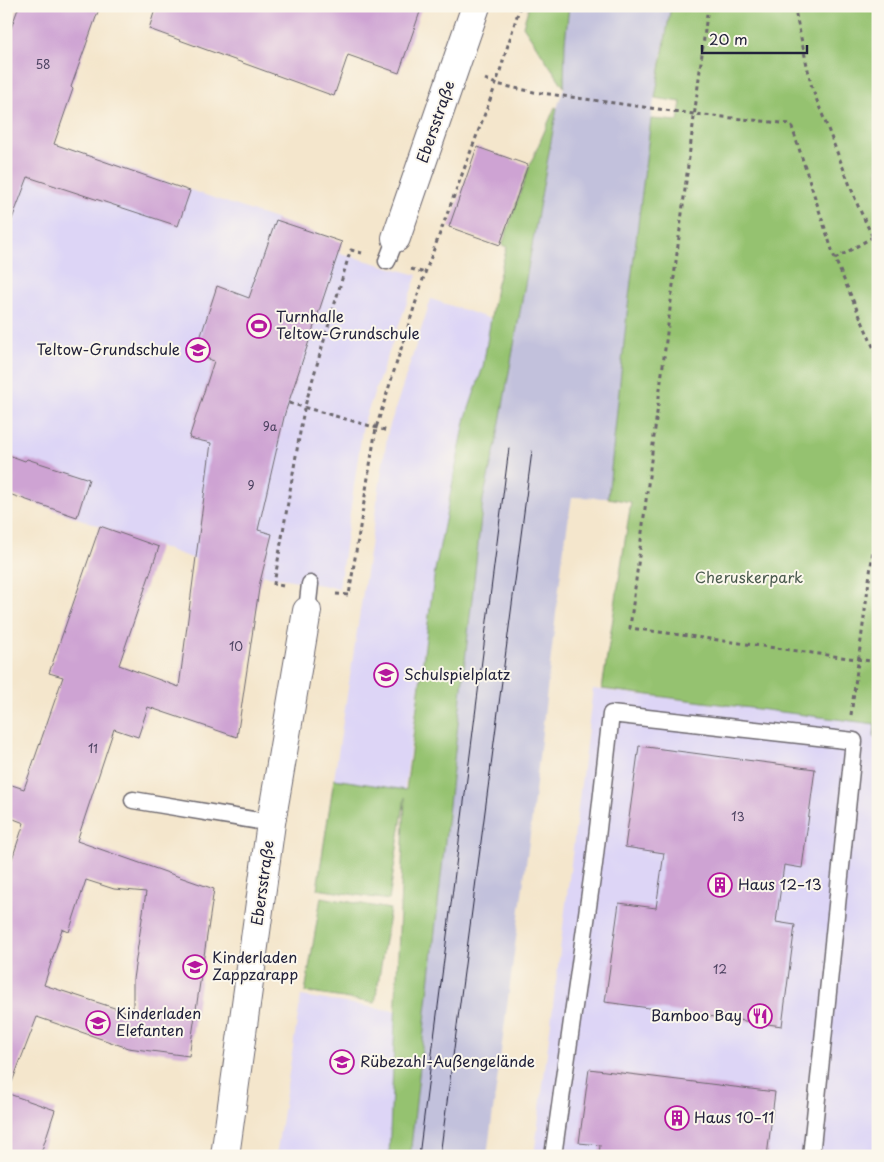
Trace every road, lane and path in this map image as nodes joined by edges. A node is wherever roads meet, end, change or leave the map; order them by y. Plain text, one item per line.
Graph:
1 (476, 6) edge
2 (520, 6) edge
3 (708, 6) edge
4 (794, 6) edge
5 (496, 84) junction
6 (694, 114) junction
7 (878, 234) edge
8 (872, 237) junction
9 (878, 248) edge
10 (392, 250) dead end
11 (349, 255) dead end
12 (835, 259) junction
13 (878, 358) edge
14 (289, 403) dead end
15 (304, 408) junction
16 (376, 428) junction
17 (388, 431) dead end
18 (878, 513) edge
19 (274, 584) dead end
20 (310, 584) dead end
21 (349, 595) dead end
22 (307, 611) joint
23 (859, 659) junction
24 (878, 662) edge
25 (850, 721) dead end
26 (133, 800) dead end
27 (271, 823) junction
28 (225, 1156) edge
29 (553, 1156) edge
30 (810, 1156) edge

1 - 10 street, Ebersstraße
2 - 5 path
3 - 6 path
4 - 8 path
5 - 6 path
5 - 16 path
6 - 12 path
6 - 23 path
7 - 8 path
8 - 9 path
8 - 12 path
11 - 15 path
12 - 13 path
14 - 15 path
15 - 16 path
15 - 19 path
16 - 17 path
16 - 21 path
18 - 23 path
20 - 22 lane
22 - 27 street, Ebersstraße
23 - 24 path
23 - 25 path
26 - 27 lane
27 - 28 street, Ebersstraße
29 - 30 lane

